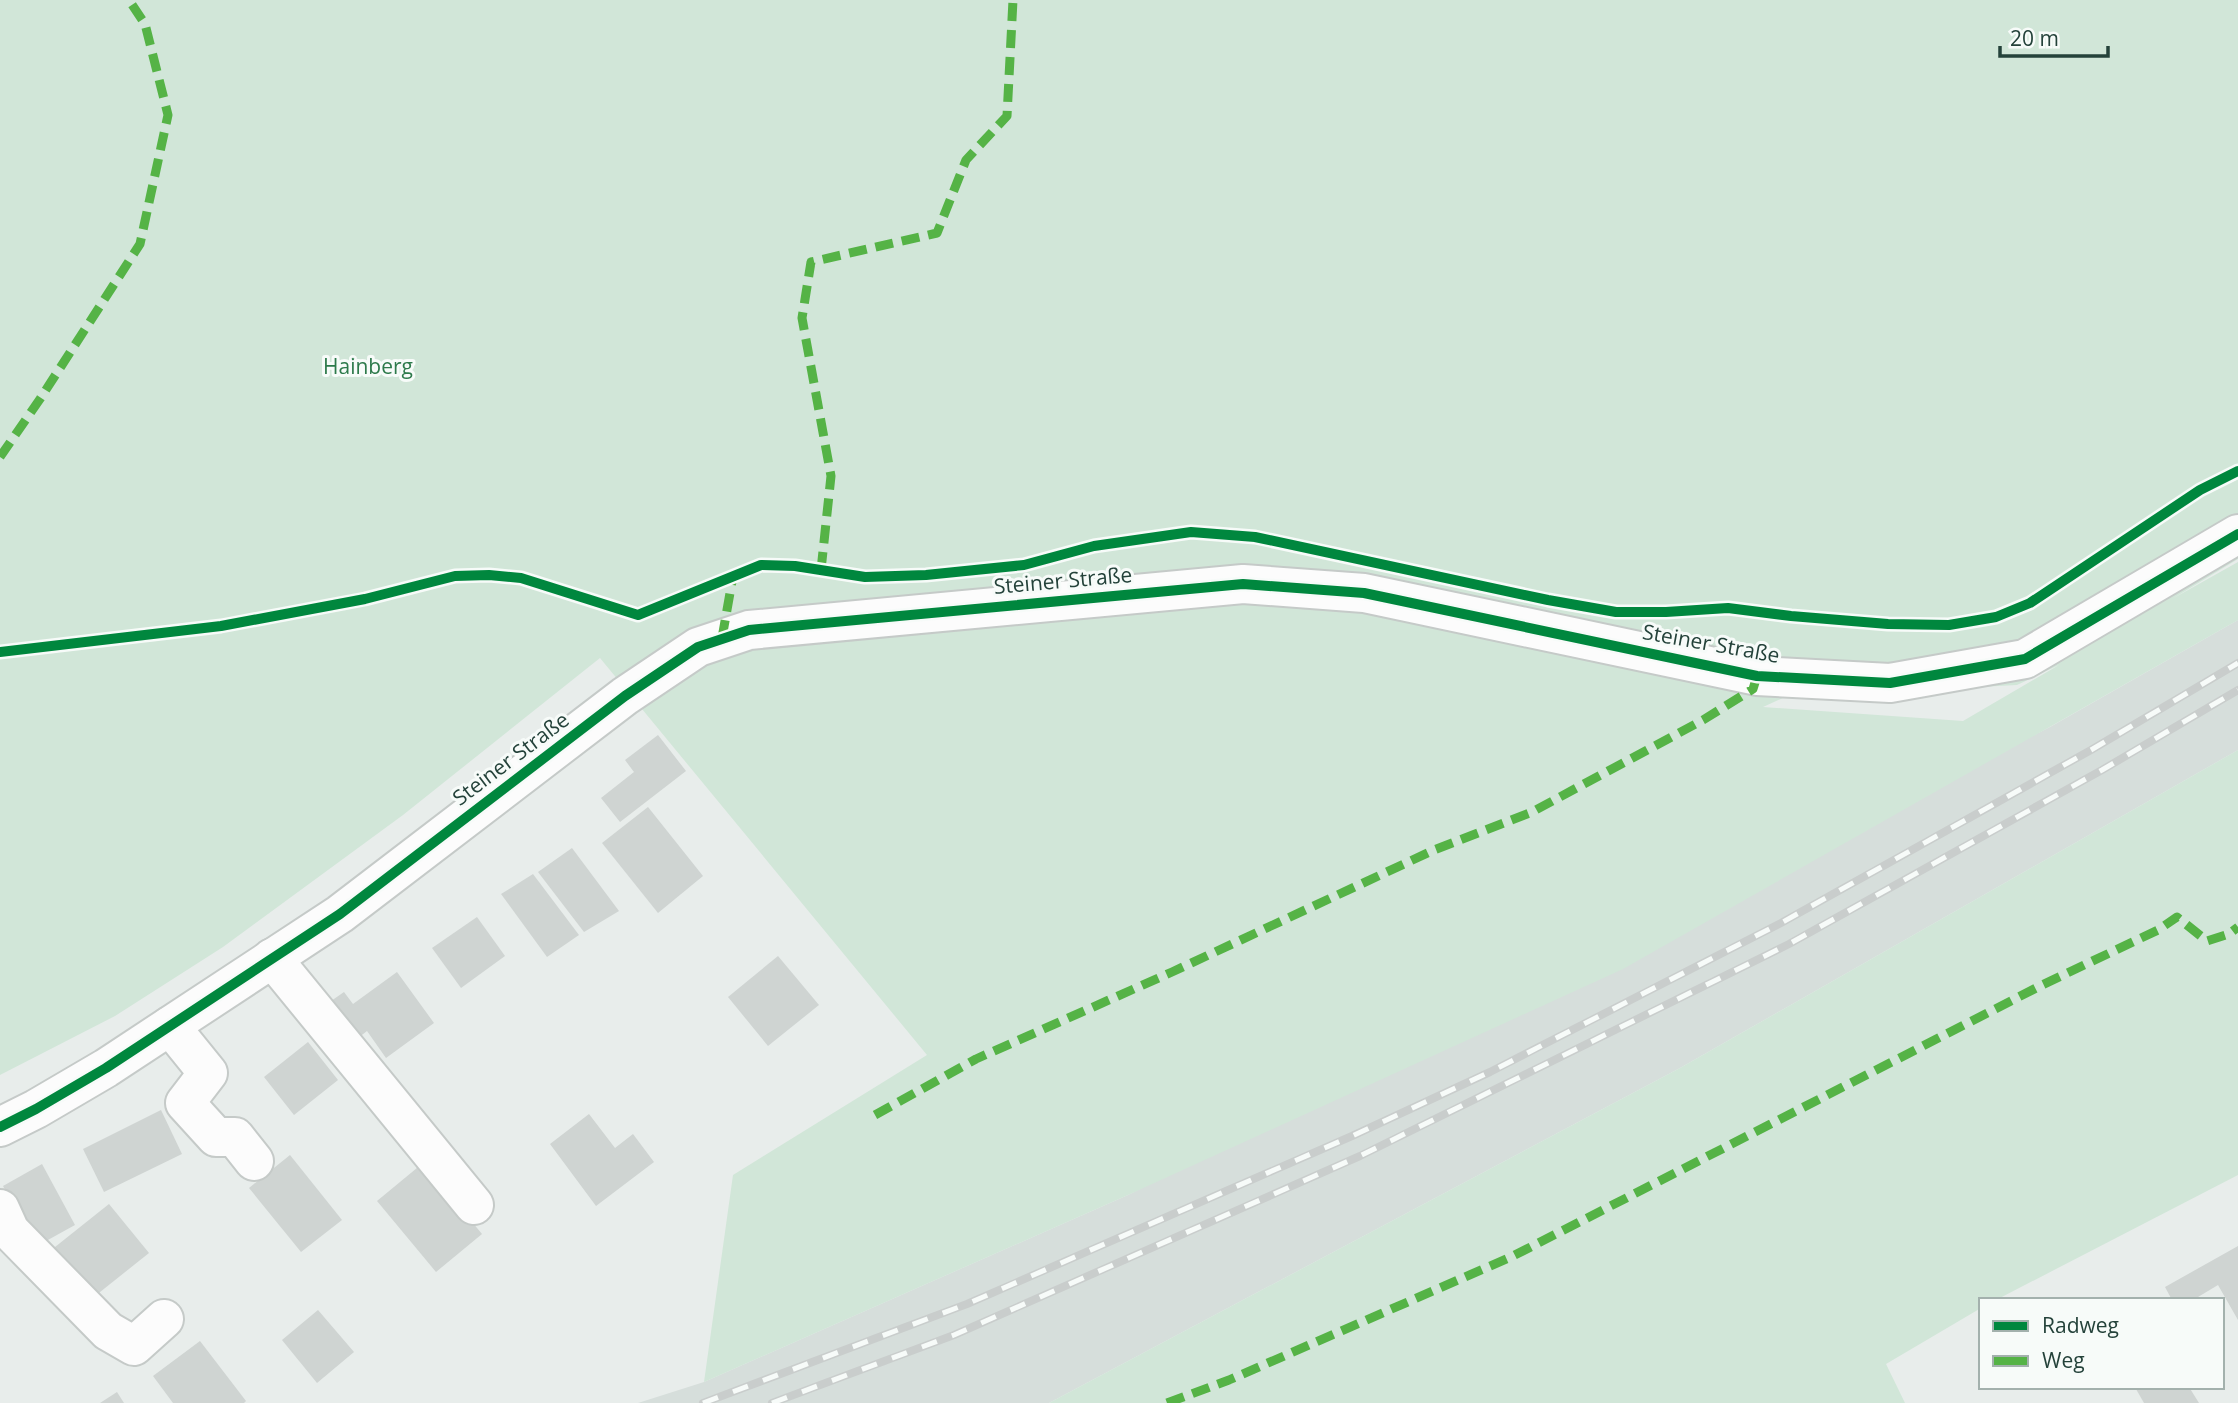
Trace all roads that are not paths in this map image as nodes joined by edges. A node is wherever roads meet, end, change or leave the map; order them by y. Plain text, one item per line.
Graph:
1 (2238, 534) edge
2 (272, 958) junction
3 (170, 1026) junction
4 (0, 1126) edge
5 (254, 1161) dead end
6 (474, 1205) dead end
7 (0, 1209) edge
8 (164, 1319) dead end

1 - 2 street, Steiner Straße
2 - 3 street, Steiner Straße
2 - 6 street
3 - 4 street, Steiner Straße
3 - 5 street
7 - 8 street

